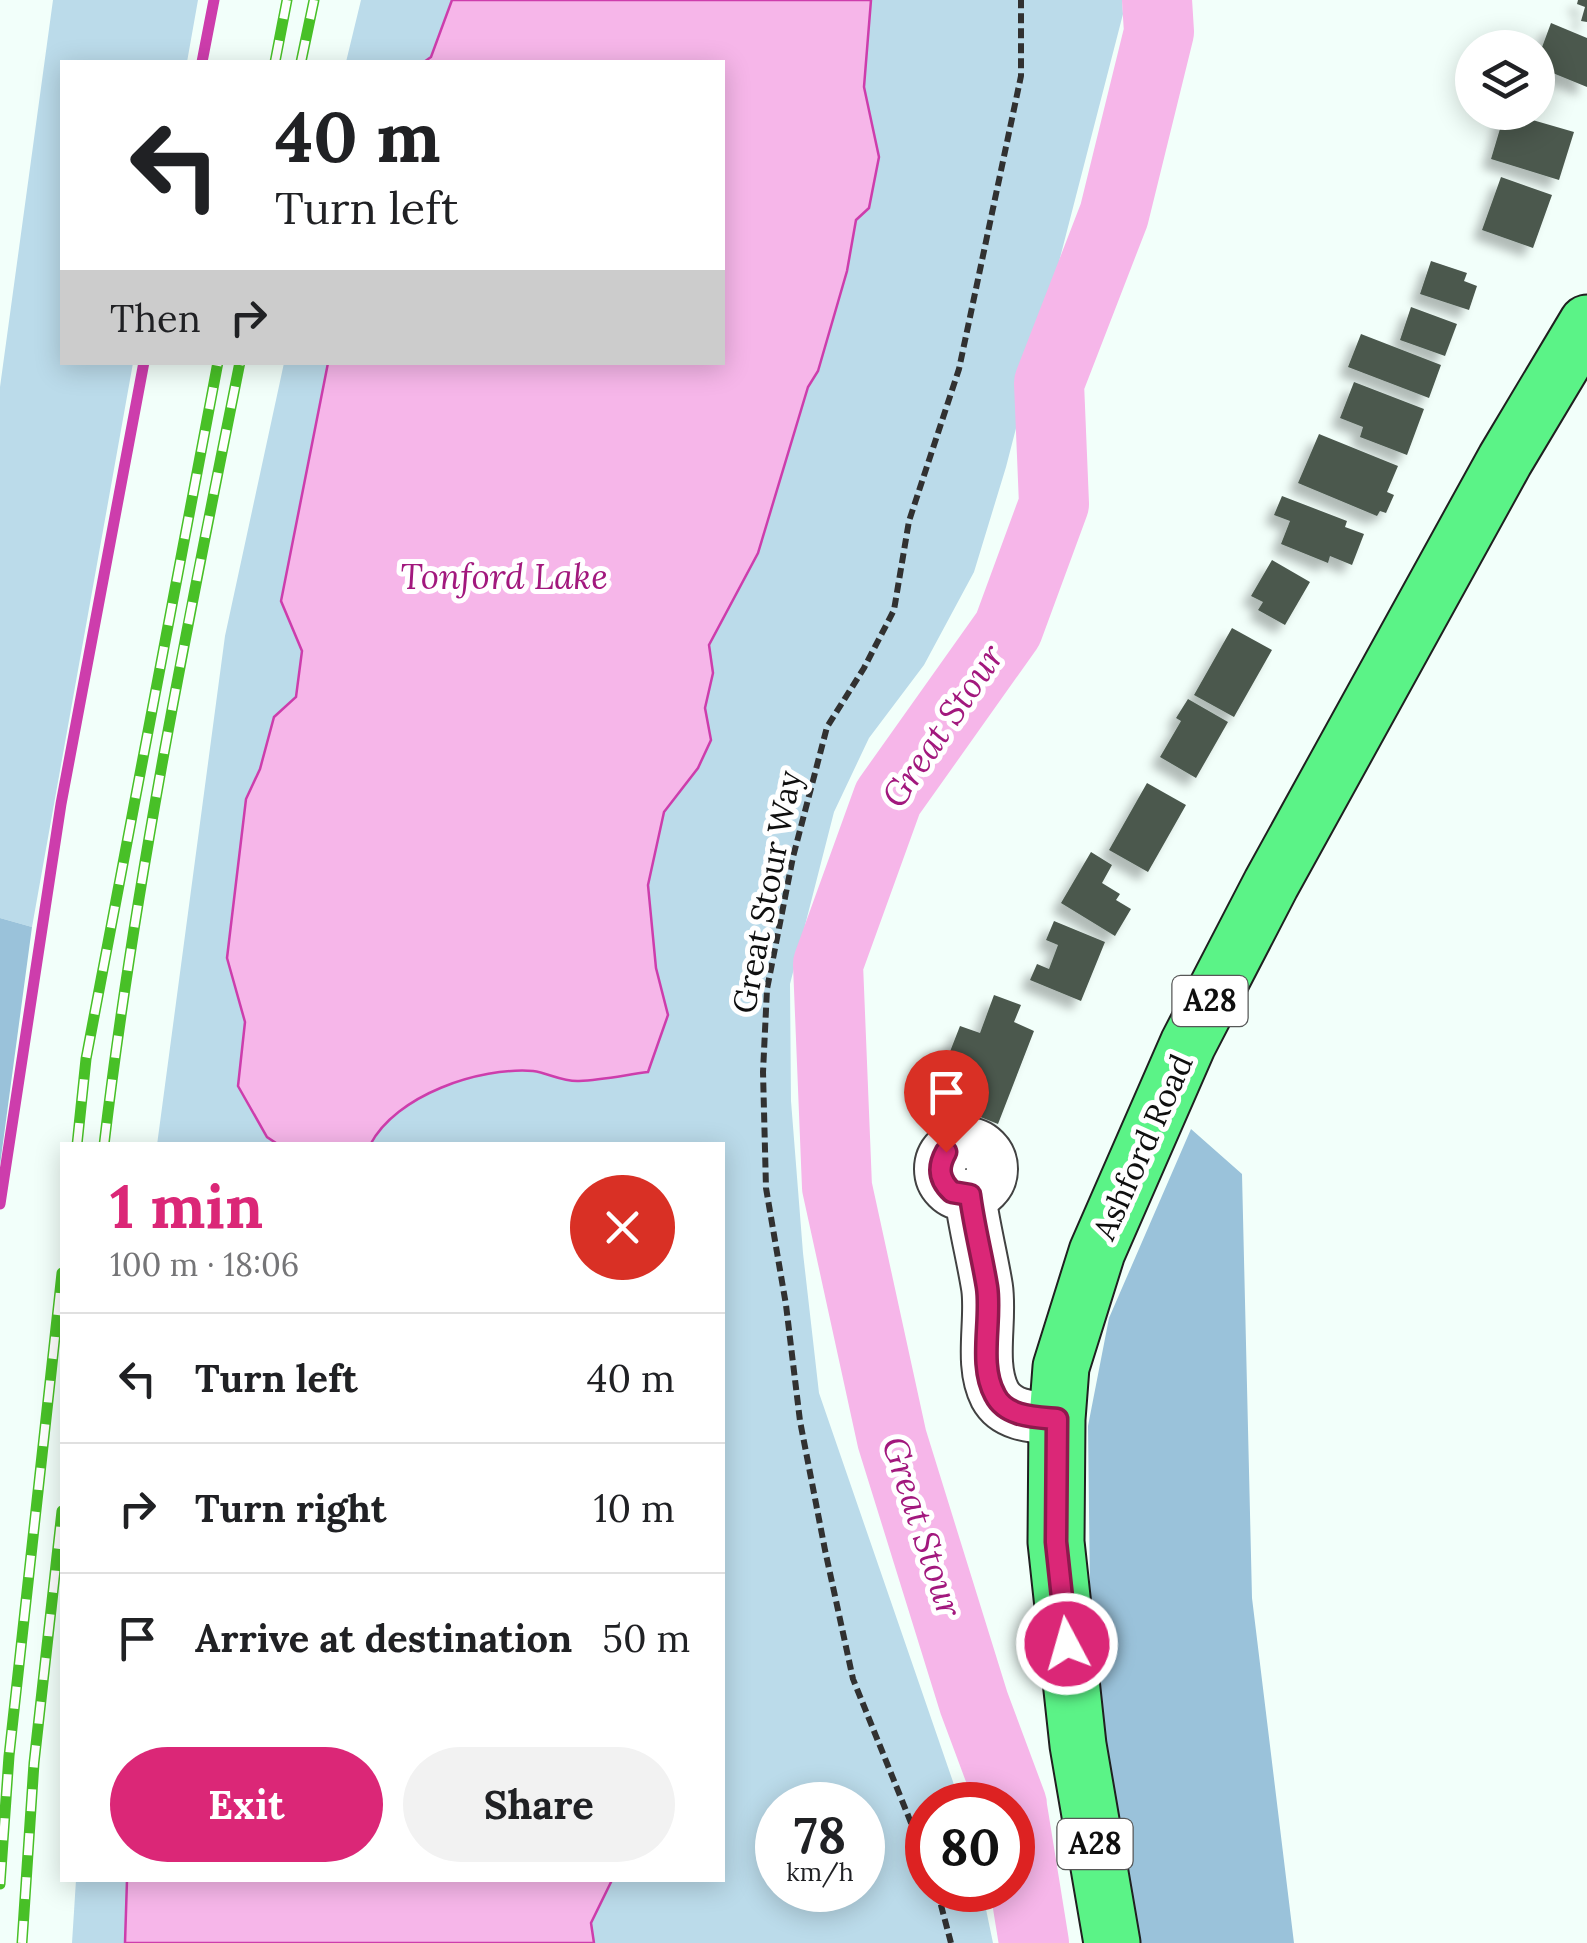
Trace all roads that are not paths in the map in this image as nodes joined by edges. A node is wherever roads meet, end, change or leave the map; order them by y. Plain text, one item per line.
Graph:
1 (1587, 323) edge
2 (970, 1195) dead end
3 (1057, 1419) junction
4 (1112, 1943) edge

1 - 3 highway, Ashford Road / A28
2 - 3 lane
3 - 4 highway, Ashford Road / A28

